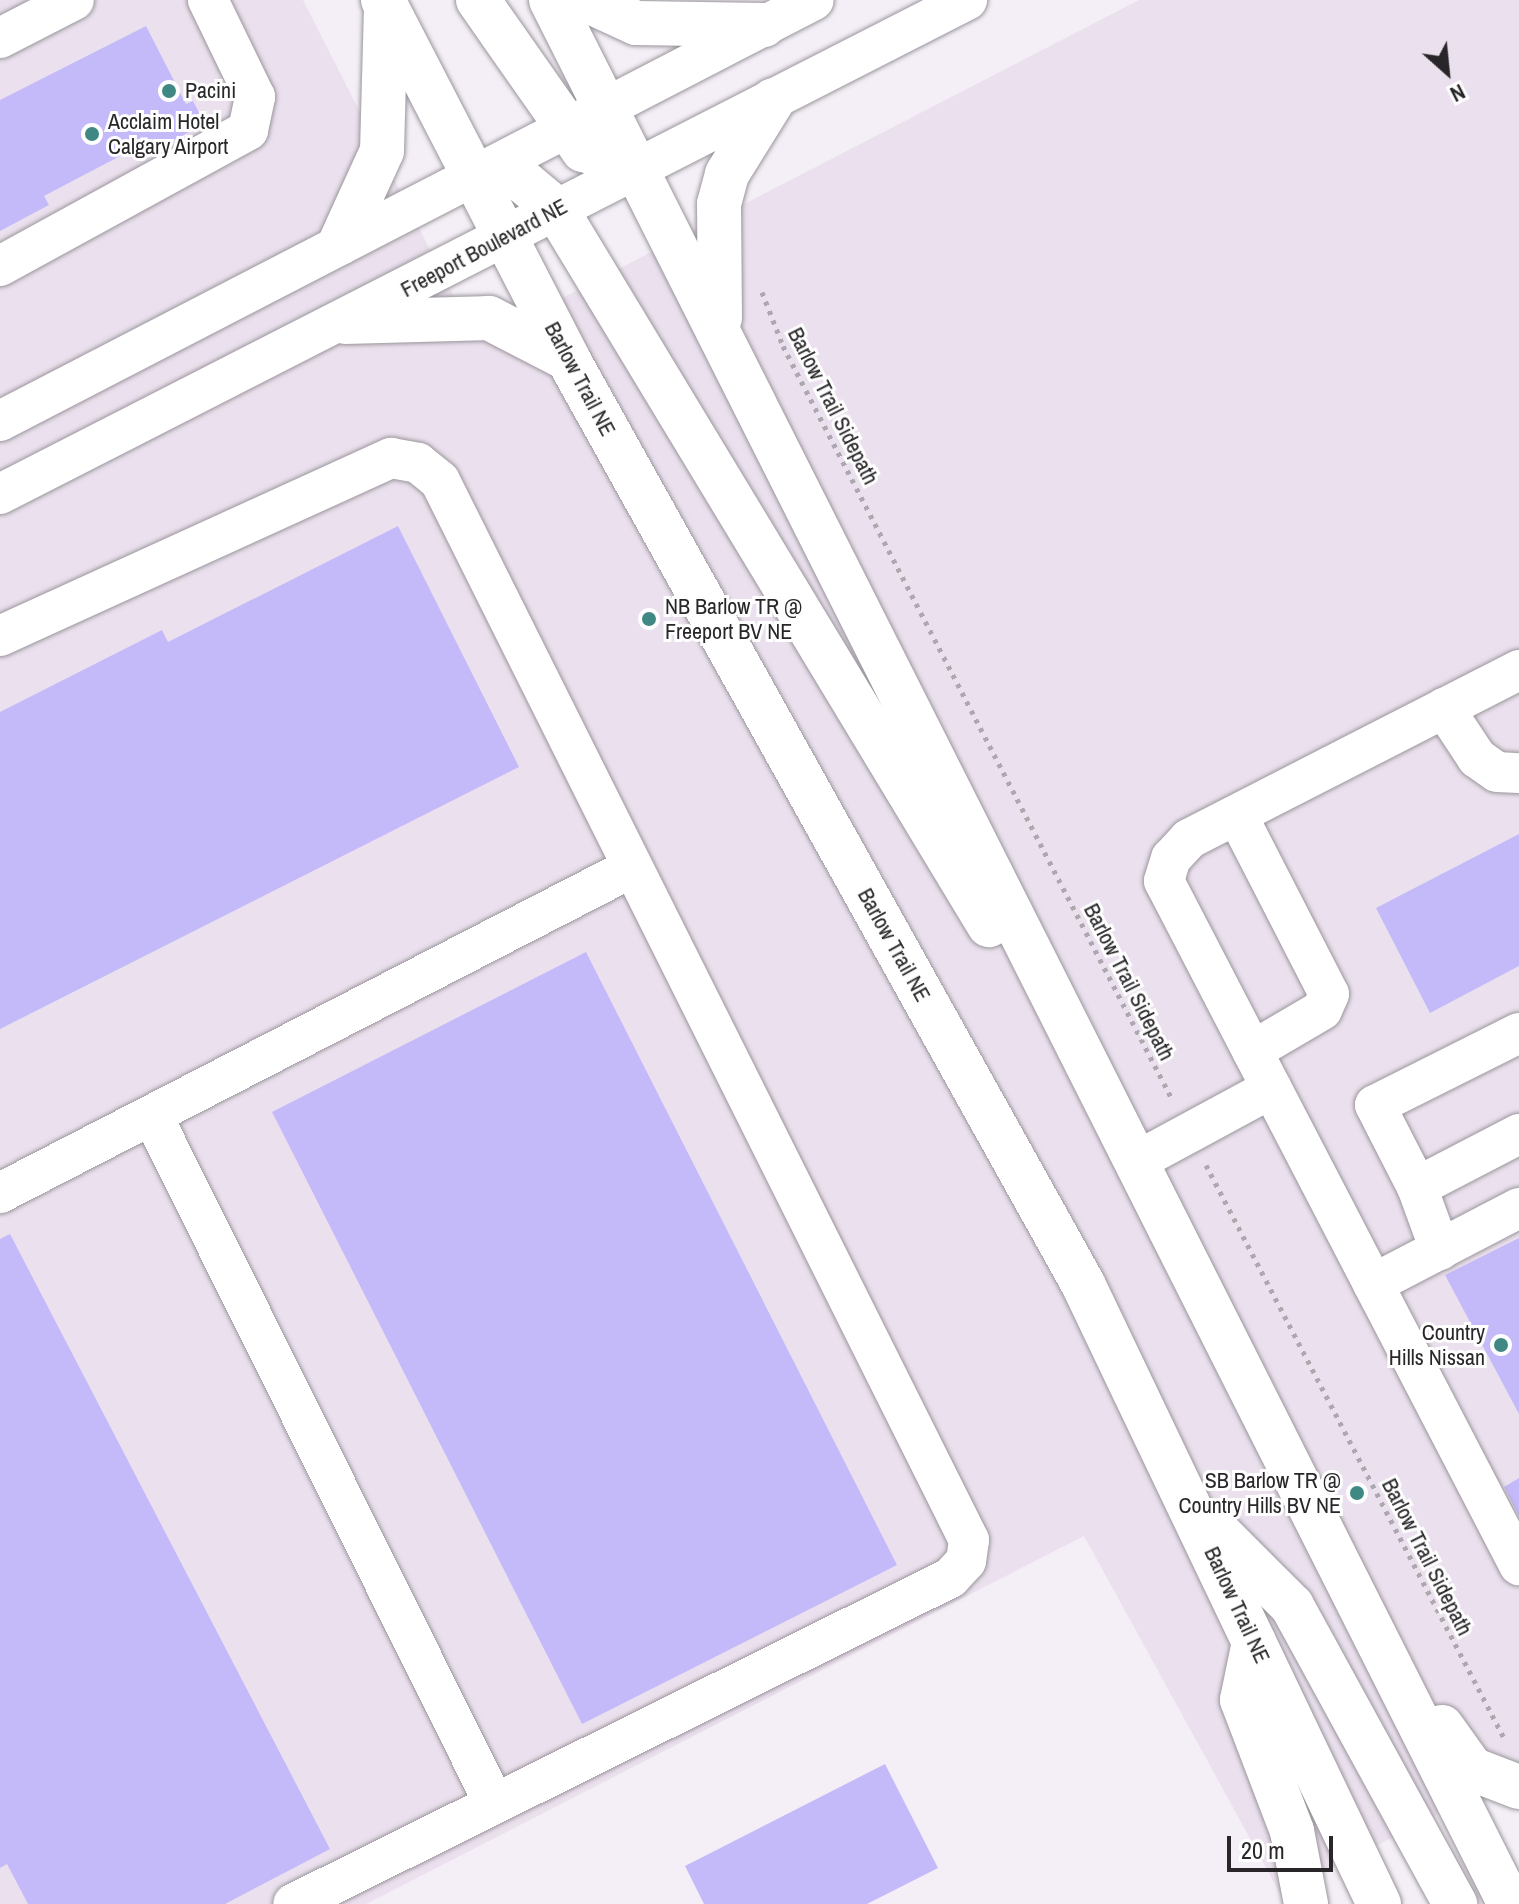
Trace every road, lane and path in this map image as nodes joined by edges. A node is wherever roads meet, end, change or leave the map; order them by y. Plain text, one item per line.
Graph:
1 (74, 0) edge
2 (208, 0) edge
3 (478, 0) edge
4 (551, 0) edge
5 (586, 0) edge
6 (814, 0) edge
7 (967, 0) edge
8 (385, 3) edge
9 (764, 25) junction
10 (0, 38) edge
11 (773, 100) junction
12 (608, 106) junction
13 (564, 129) junction
14 (639, 165) junction
15 (473, 176) junction
16 (556, 209) junction
17 (505, 236) junction
18 (340, 243) junction
19 (0, 266) edge
20 (757, 281) dead end
21 (345, 322) junction
22 (720, 324) junction
23 (568, 359) junction
24 (0, 421) edge
25 (0, 494) edge
26 (0, 636) edge
27 (1519, 670) edge
28 (1444, 708) junction
29 (1519, 773) edge
30 (1237, 815) junction
31 (629, 869) junction
32 (1054, 998) junction
33 (1519, 1033) edge
34 (1252, 1051) junction
35 (1272, 1088) junction
36 (152, 1115) junction
37 (1189, 1133) junction
38 (1519, 1134) edge
39 (1137, 1161) junction
40 (1417, 1187) junction
41 (0, 1193) edge
42 (1519, 1208) edge
43 (1440, 1250) junction
44 (1373, 1284) junction
45 (1190, 1503) junction
46 (1519, 1565) edge
47 (1373, 1634) junction
48 (1254, 1642) junction
49 (1510, 1743) dead end
50 (1519, 1787) edge
51 (493, 1801) junction
52 (1506, 1900) edge
53 (293, 1904) edge
54 (1306, 1904) edge
55 (1379, 1904) edge
56 (1455, 1904) edge

1 - 10 street
2 - 19 street
3 - 13 main road
4 - 12 main road
5 - 9 main road
6 - 9 street
7 - 11 street, Freeport Boulevard NE
8 - 15 main road, Barlow Trail NE
8 - 18 main road
9 - 12 street
11 - 14 street, Freeport Boulevard NE
11 - 22 main road
12 - 13 street
12 - 14 main road
13 - 14 main road
13 - 15 street
14 - 16 street, Freeport Boulevard NE
14 - 22 main road
15 - 16 main road
15 - 17 main road, Barlow Trail NE
15 - 18 street
16 - 17 street, Freeport Boulevard NE
16 - 32 main road
17 - 21 street, Freeport Boulevard NE
17 - 23 main road, Barlow Trail NE
18 - 24 street
20 - 37 path, Barlow Trail Sidepath
21 - 23 main road
21 - 25 street, Freeport Boulevard NE
22 - 32 main road
23 - 45 main road, Barlow Trail NE
26 - 31 street
27 - 28 street
28 - 29 street
28 - 30 street
30 - 34 street
30 - 34 street
31 - 36 street
31 - 51 street
32 - 39 main road
33 - 40 street
34 - 35 street
35 - 37 street
35 - 44 street
36 - 41 street
36 - 51 street
37 - 39 street
37 - 49 path, Barlow Trail Sidepath
38 - 40 street
39 - 47 main road
40 - 43 street
42 - 43 street
43 - 44 street
44 - 46 street
45 - 48 main road, Barlow Trail NE
45 - 56 main road
47 - 50 main road
47 - 52 main road
48 - 54 main road
48 - 55 main road, Barlow Trail NE
51 - 53 street

